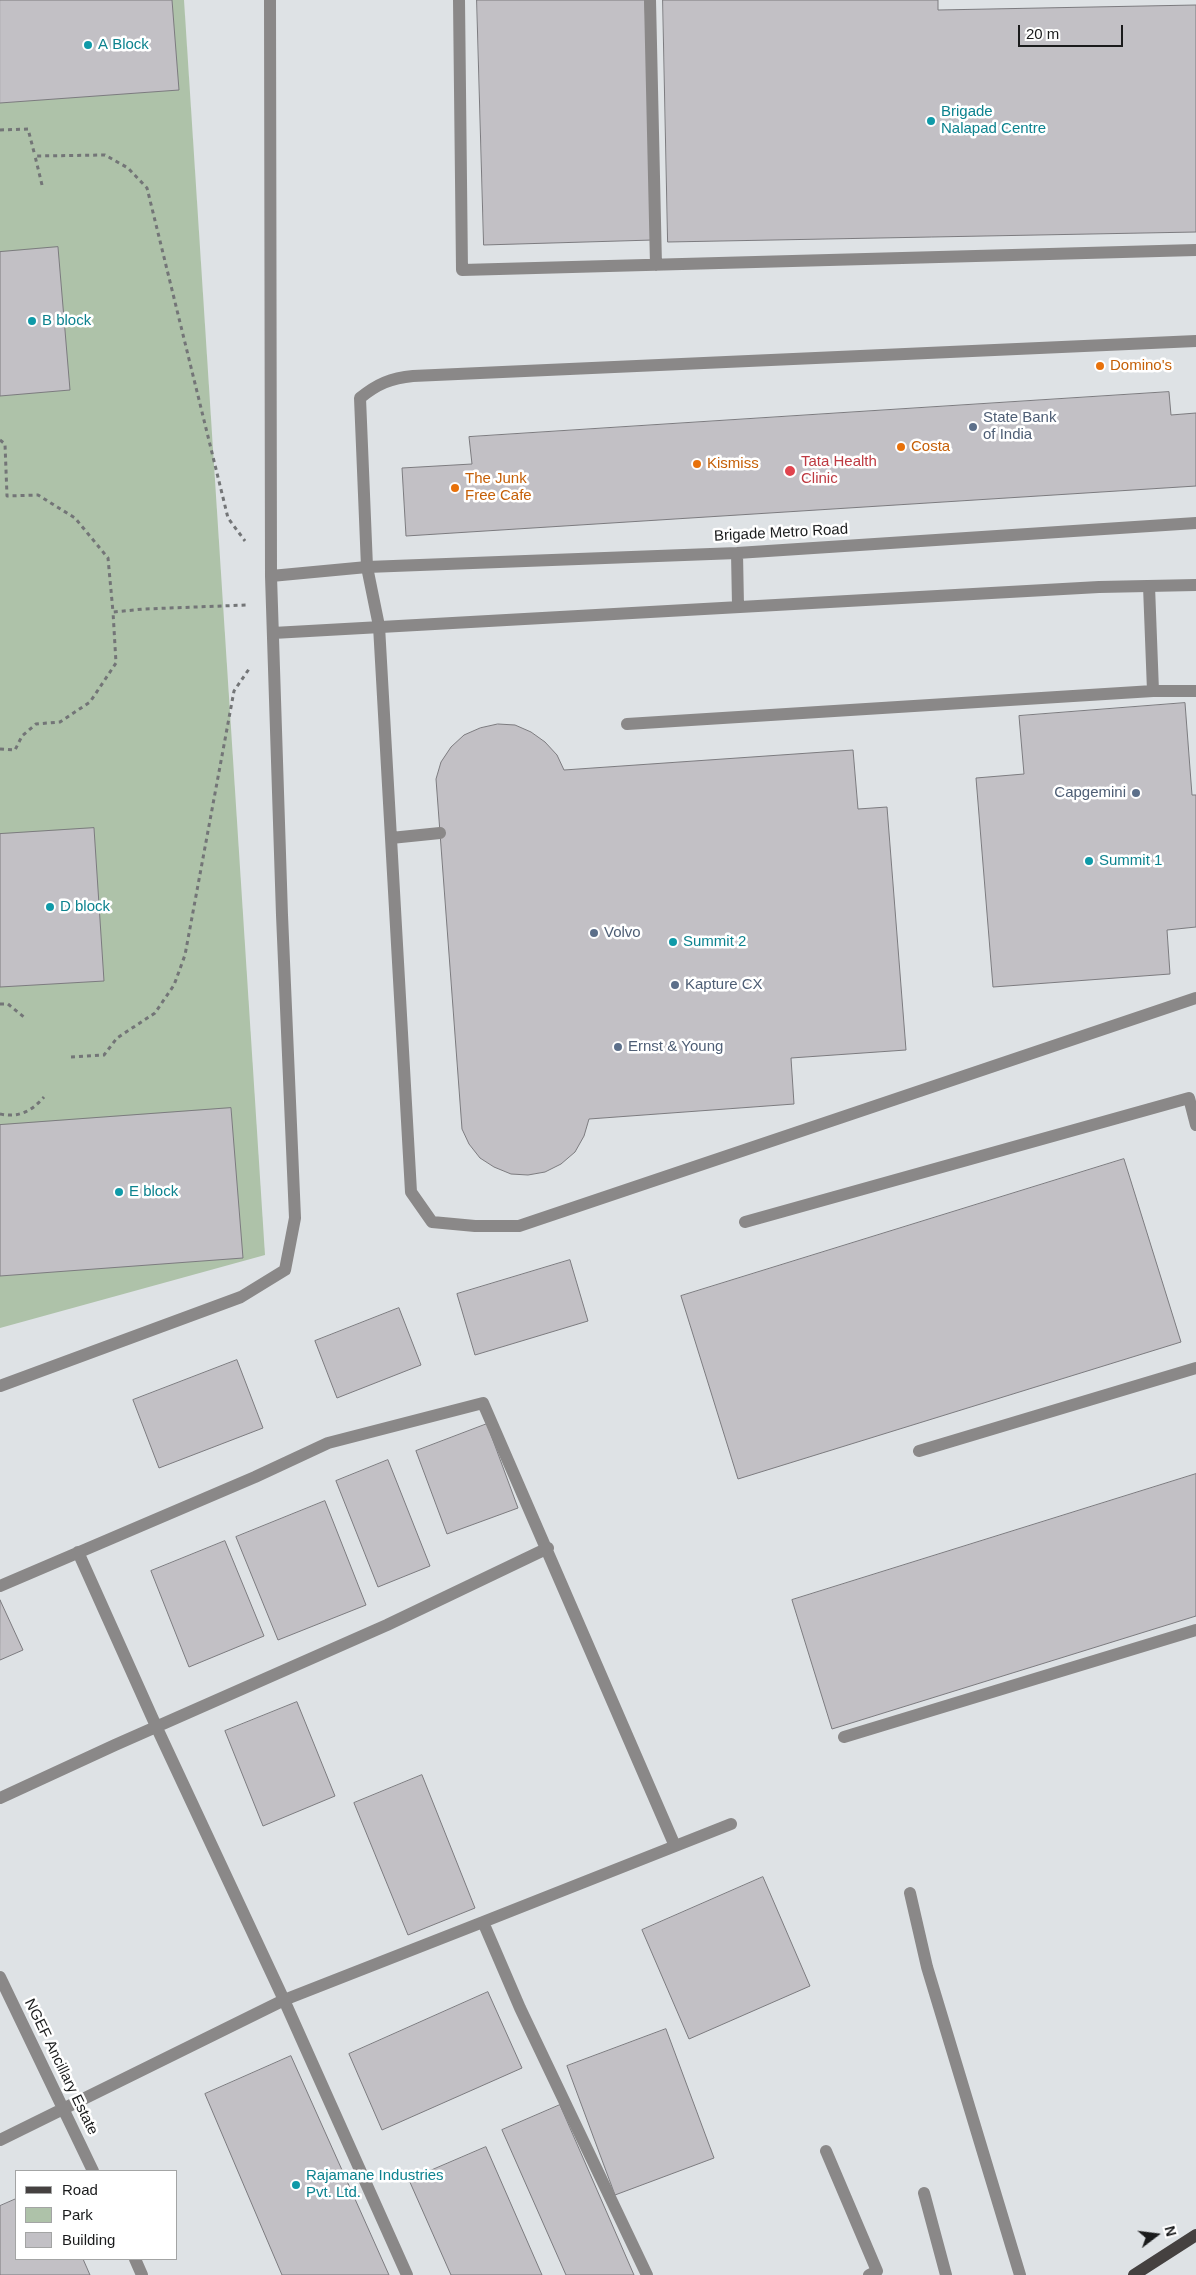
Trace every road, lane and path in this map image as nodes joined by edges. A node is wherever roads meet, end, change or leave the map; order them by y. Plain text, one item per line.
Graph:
1 (270, 0) edge
2 (460, 0) edge
3 (650, 0) edge
4 (0, 130) edge
5 (36, 156) junction
6 (42, 186) dead end
7 (1196, 250) edge
8 (656, 265) junction
9 (1196, 341) edge
10 (0, 440) edge
11 (228, 518) dead end
12 (1196, 523) edge
13 (737, 553) junction
14 (367, 566) junction
15 (271, 576) junction
16 (1196, 585) edge
17 (1149, 586) junction
18 (272, 604) junction
19 (738, 606) junction
20 (113, 612) junction
21 (379, 626) junction
22 (273, 633) junction
23 (1153, 691) junction
24 (1196, 691) edge
25 (627, 724) dead end
26 (0, 750) edge
27 (440, 834) dead end
28 (391, 838) junction
29 (1196, 998) edge
30 (0, 1004) edge
31 (25, 1018) dead end
32 (72, 1057) dead end
33 (44, 1097) dead end
34 (0, 1114) edge
35 (1196, 1125) edge
36 (745, 1222) dead end
37 (1196, 1368) edge
38 (0, 1386) edge
39 (919, 1451) dead end
40 (548, 1548) junction
41 (78, 1552) junction
42 (0, 1586) edge
43 (1196, 1630) edge
44 (156, 1726) junction
45 (844, 1737) dead end
46 (0, 1798) edge
47 (731, 1824) dead end
48 (675, 1846) junction
49 (910, 1893) dead end
50 (483, 1922) junction
51 (0, 1977) edge
52 (284, 2000) junction
53 (63, 2109) junction
54 (0, 2140) edge
55 (826, 2151) dead end
56 (93, 2170) edge
57 (924, 2194) dead end
58 (1196, 2235) edge
59 (135, 2260) edge
60 (142, 2275) edge
61 (407, 2275) edge
62 (647, 2275) edge
63 (869, 2275) edge
64 (946, 2275) edge
65 (1020, 2275) edge
66 (1134, 2275) edge

1 - 15 street
2 - 8 street
3 - 8 street
4 - 5 path
5 - 6 path
5 - 11 path
7 - 8 street
9 - 14 street
10 - 20 path
12 - 13 street, Brigade Metro Road
13 - 14 street, Brigade Metro Road
13 - 19 street
14 - 15 street, Brigade Metro Road
14 - 21 street
15 - 18 street
16 - 17 street
17 - 19 street
17 - 23 street
18 - 20 path
18 - 22 street
19 - 21 street
20 - 26 path
21 - 22 street
21 - 28 street
22 - 32 path
22 - 38 street
23 - 24 street
23 - 25 street
27 - 28 street
28 - 29 street
30 - 31 path
33 - 34 path
35 - 36 street
37 - 39 street
40 - 41 street
40 - 44 street
40 - 48 street
41 - 42 street
41 - 44 street
43 - 45 street
44 - 46 street
44 - 52 street
47 - 48 street
48 - 50 street
49 - 65 street
50 - 52 street
50 - 62 street
51 - 53 street, NGEF Ancillary Estate
52 - 53 street
52 - 61 street
53 - 54 street
53 - 56 street, NGEF Ancillary Estate
55 - 63 street
57 - 64 street
58 - 66 main road
59 - 60 street

